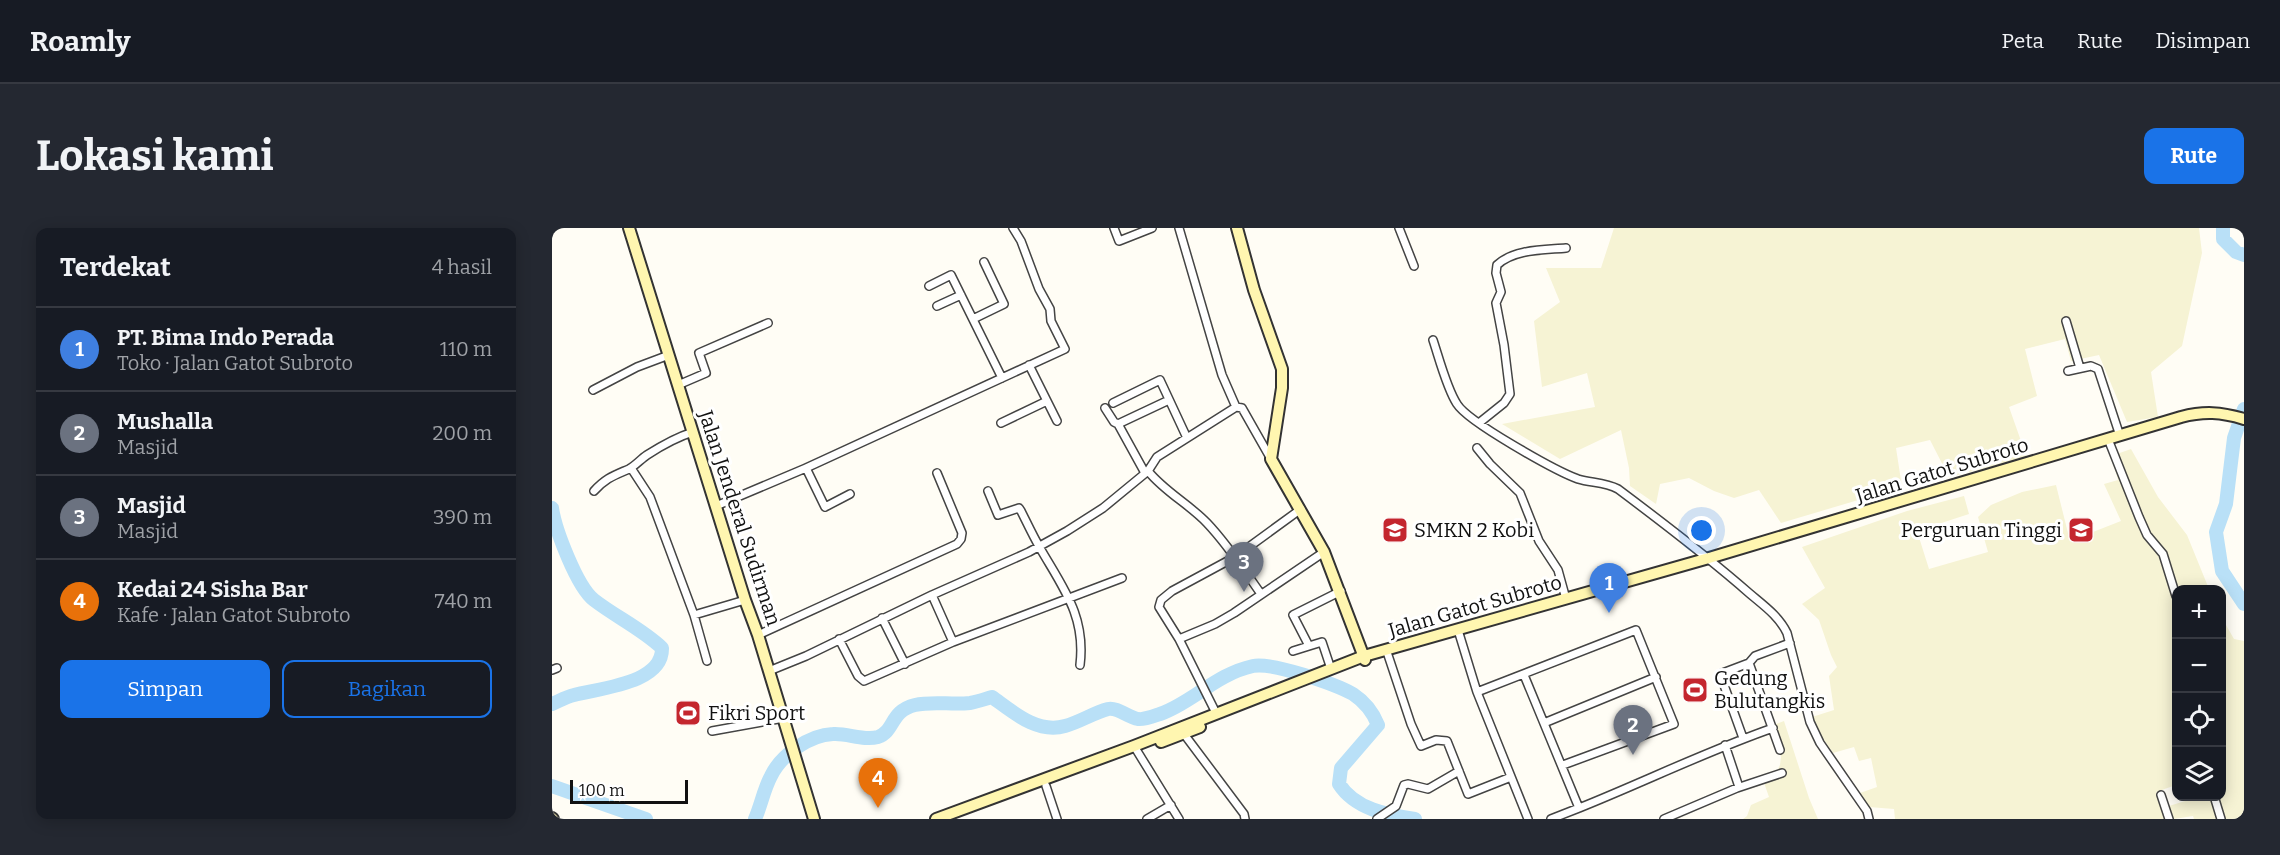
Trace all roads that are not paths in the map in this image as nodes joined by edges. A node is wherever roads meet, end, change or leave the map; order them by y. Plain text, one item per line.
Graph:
1 (629, 228) edge
2 (1013, 228) edge
3 (1114, 228) edge
4 (1152, 228) edge
5 (1179, 228) edge
6 (1237, 228) edge
7 (1399, 228) edge
8 (1566, 248) dead end
9 (984, 262) dead end
10 (1414, 266) dead end
11 (928, 286) dead end
12 (961, 295) junction
13 (937, 306) dead end
14 (973, 319) junction
15 (2066, 321) dead end
16 (768, 323) dead end
17 (1433, 340) dead end
18 (669, 355) junction
19 (1029, 365) junction
20 (2080, 368) junction
21 (2068, 371) dead end
22 (1002, 378) junction
23 (678, 385) junction
24 (593, 390) dead end
25 (1169, 400) junction
26 (1047, 401) junction
27 (1113, 403) dead end
28 (1236, 407) junction
29 (1105, 408) dead end
30 (2225, 417) junction
31 (2244, 419) edge
32 (1057, 421) dead end
33 (1001, 423) dead end
34 (1479, 423) junction
35 (1118, 424) junction
36 (2244, 427) edge
37 (693, 432) junction
38 (2120, 436) junction
39 (1187, 438) junction
40 (2110, 444) junction
41 (1478, 448) dead end
42 (1271, 459) junction
43 (631, 468) junction
44 (806, 468) junction
45 (1147, 472) junction
46 (937, 473) dead end
47 (594, 491) dead end
48 (988, 491) dead end
49 (850, 494) dead end
50 (716, 506) junction
51 (1302, 509) junction
52 (1039, 546) junction
53 (1324, 552) junction
54 (1235, 557) junction
55 (1712, 560) junction
56 (1122, 578) dead end
57 (2173, 585) edge
58 (1341, 591) junction
59 (1262, 594) junction
60 (932, 595) junction
61 (1070, 599) junction
62 (1566, 599) junction
63 (745, 600) junction
64 (694, 615) junction
65 (882, 618) junction
66 (1458, 633) junction
67 (758, 635) junction
68 (839, 639) junction
69 (1179, 639) junction
70 (953, 642) junction
71 (1790, 643) junction
72 (1309, 646) junction
73 (1293, 651) dead end
74 (1387, 653) junction
75 (1365, 659) junction
76 (707, 661) dead end
77 (1749, 663) junction
78 (904, 664) junction
79 (1080, 665) dead end
80 (769, 670) junction
81 (1329, 671) junction
82 (1524, 675) junction
83 (1656, 677) junction
84 (1308, 679) junction
85 (1477, 693) junction
86 (1215, 709) junction
87 (784, 718) junction
88 (1544, 723) junction
89 (1773, 728) junction
90 (712, 731) dead end
91 (1184, 734) junction
92 (1743, 738) junction
93 (1725, 745) junction
94 (1135, 749) junction
95 (1780, 750) dead end
96 (1563, 765) junction
97 (1459, 771) junction
98 (1782, 773) dead end
99 (1511, 777) junction
100 (1046, 786) junction
101 (1739, 787) junction
102 (2161, 795) dead end
103 (1003, 798) junction
104 (2216, 801) edge
105 (1171, 805) junction
106 (1579, 808) junction
107 (1378, 818) edge
108 (1669, 818) edge
109 (814, 819) edge
110 (936, 819) edge
111 (956, 819) edge
112 (1057, 819) edge
113 (1147, 819) edge
114 (1179, 819) edge
115 (1245, 819) edge
116 (1528, 819) edge
117 (1551, 819) edge
118 (1869, 819) edge
119 (2169, 819) edge
120 (2221, 819) edge

1 - 18 street, Jalan Jenderal Sudirman
2 - 19 street
3 - 4 street
5 - 28 street
6 - 42 street
7 - 10 street
8 - 34 street
9 - 14 street
11 - 12 street
12 - 13 street
12 - 14 street
14 - 22 street
15 - 20 street
16 - 23 street
17 - 34 street
18 - 23 street, Jalan Jenderal Sudirman
18 - 24 street
19 - 22 street
19 - 26 street
20 - 21 street
20 - 38 street
22 - 44 street
23 - 37 street, Jalan Jenderal Sudirman
25 - 27 street
25 - 35 street
25 - 39 street
26 - 32 street
26 - 33 street
28 - 39 street
28 - 42 street
29 - 35 street
30 - 31 street, Jalan Gatot Subroto
30 - 36 street, Jalan Gatot Subroto
30 - 38 street, Jalan Gatot Subroto
30 - 40 street, Jalan Gatot Subroto
34 - 55 street
35 - 45 street
37 - 43 street
37 - 50 street, Jalan Jenderal Sudirman
38 - 55 street, Jalan Gatot Subroto
39 - 45 street
40 - 55 street, Jalan Gatot Subroto
40 - 57 street
41 - 62 street
42 - 51 street
43 - 47 street
43 - 64 street
44 - 49 street
44 - 50 street
45 - 52 street
45 - 54 street
46 - 67 street
48 - 52 street
50 - 63 street, Jalan Jenderal Sudirman
51 - 53 street
51 - 54 street
52 - 60 street
52 - 61 street
53 - 58 street
53 - 59 street
54 - 59 street
54 - 69 street
55 - 62 street, Jalan Gatot Subroto
55 - 66 street, Jalan Gatot Subroto
55 - 71 street
56 - 61 street
58 - 72 street
58 - 75 street
59 - 69 street
60 - 65 street
60 - 70 street
61 - 70 street
61 - 79 street
62 - 66 street, Jalan Gatot Subroto
63 - 64 street
63 - 67 street, Jalan Jenderal Sudirman
64 - 76 street
65 - 68 street
65 - 78 street
66 - 74 street, Jalan Gatot Subroto
66 - 85 street
67 - 80 street, Jalan Jenderal Sudirman
68 - 78 street
68 - 80 street
69 - 86 street
70 - 78 street
71 - 77 street
71 - 118 street
72 - 73 street
72 - 81 street
74 - 75 street, Jalan Gatot Subroto
74 - 97 street
75 - 81 street, Jalan Gatot Subroto
77 - 89 street
77 - 92 street
80 - 87 street, Jalan Jenderal Sudirman
81 - 84 street, Jalan Gatot Subroto
82 - 83 street
82 - 85 street
82 - 88 street
83 - 88 street
83 - 96 street
84 - 86 street, Jalan Gatot Subroto
84 - 91 street, Jalan Gatot Subroto
85 - 99 street
86 - 94 street, Jalan Gatot Subroto
87 - 90 street
87 - 109 street, Jalan Jenderal Sudirman
88 - 96 street
89 - 92 street
89 - 95 street
91 - 94 street, Jalan Gatot Subroto
91 - 115 street
92 - 93 street
93 - 101 street
93 - 106 street
94 - 100 street, Jalan Gatot Subroto
94 - 103 street, Jalan Gatot Subroto
94 - 105 street
96 - 106 street
97 - 99 street
97 - 107 street
98 - 101 street
99 - 116 street
100 - 103 street, Jalan Gatot Subroto
100 - 112 street
101 - 108 street
102 - 119 street
103 - 110 street, Jalan Gatot Subroto
103 - 111 street, Jalan Gatot Subroto
104 - 120 street
105 - 113 street
105 - 114 street
106 - 117 street

